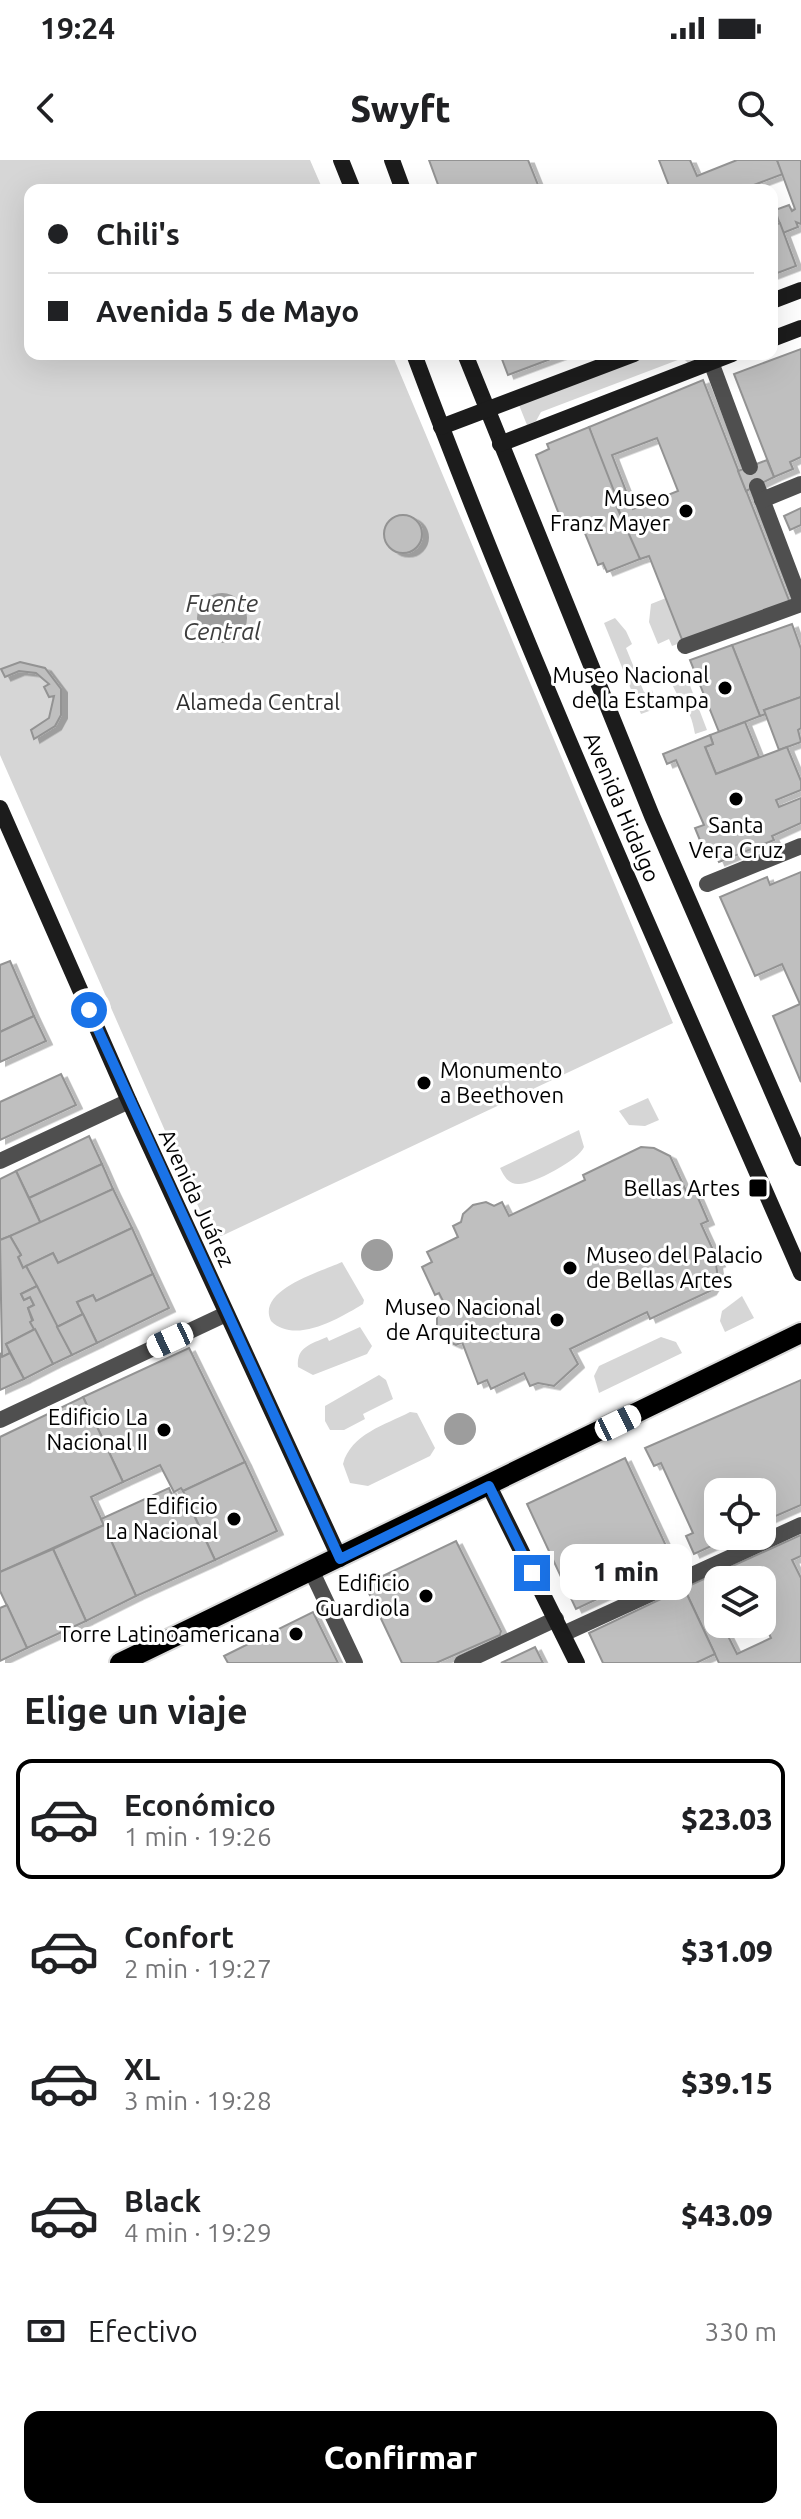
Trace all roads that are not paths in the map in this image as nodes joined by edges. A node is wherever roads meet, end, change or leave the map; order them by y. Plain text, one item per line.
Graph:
1 (341, 160) edge
2 (392, 160) edge
3 (351, 184) edge
4 (401, 184) edge
5 (801, 290) edge
6 (778, 299) edge
7 (801, 328) edge
8 (778, 337) edge
9 (416, 360) edge
10 (467, 360) edge
11 (618, 360) edge
12 (704, 360) edge
13 (710, 360) edge
14 (486, 410) junction
15 (441, 427) junction
16 (500, 444) junction
17 (750, 467) dead end
18 (801, 484) edge
19 (801, 603) edge
20 (685, 646) dead end
21 (0, 808) edge
22 (801, 846) edge
23 (707, 884) dead end
24 (129, 1101) junction
25 (801, 1158) edge
26 (0, 1161) edge
27 (801, 1273) edge
28 (226, 1314) junction
29 (801, 1333) edge
30 (0, 1420) edge
31 (489, 1486) junction
32 (801, 1525) edge
33 (340, 1559) junction
34 (312, 1572) junction
35 (559, 1627) junction
36 (120, 1663) edge
37 (355, 1663) edge
38 (462, 1663) edge
39 (577, 1663) edge

1 - 3 main road
2 - 4 main road
5 - 6 main road
7 - 8 main road
9 - 15 main road, Avenida Hidalgo
10 - 14 main road, Avenida Hidalgo
11 - 14 main road
12 - 16 main road
13 - 17 street
14 - 15 main road
14 - 16 main road, Avenida Hidalgo
15 - 27 main road, Avenida Hidalgo
16 - 25 main road, Avenida Hidalgo
18 - 19 street
19 - 20 street
21 - 24 main road, Avenida Juárez
22 - 23 street
24 - 26 street
24 - 28 main road, Avenida Juárez
28 - 30 street
28 - 33 main road, Avenida Juárez
29 - 31 main road
31 - 33 main road
31 - 35 main road
32 - 35 street
33 - 34 main road
34 - 36 main road
34 - 37 street
35 - 38 street
35 - 39 main road

